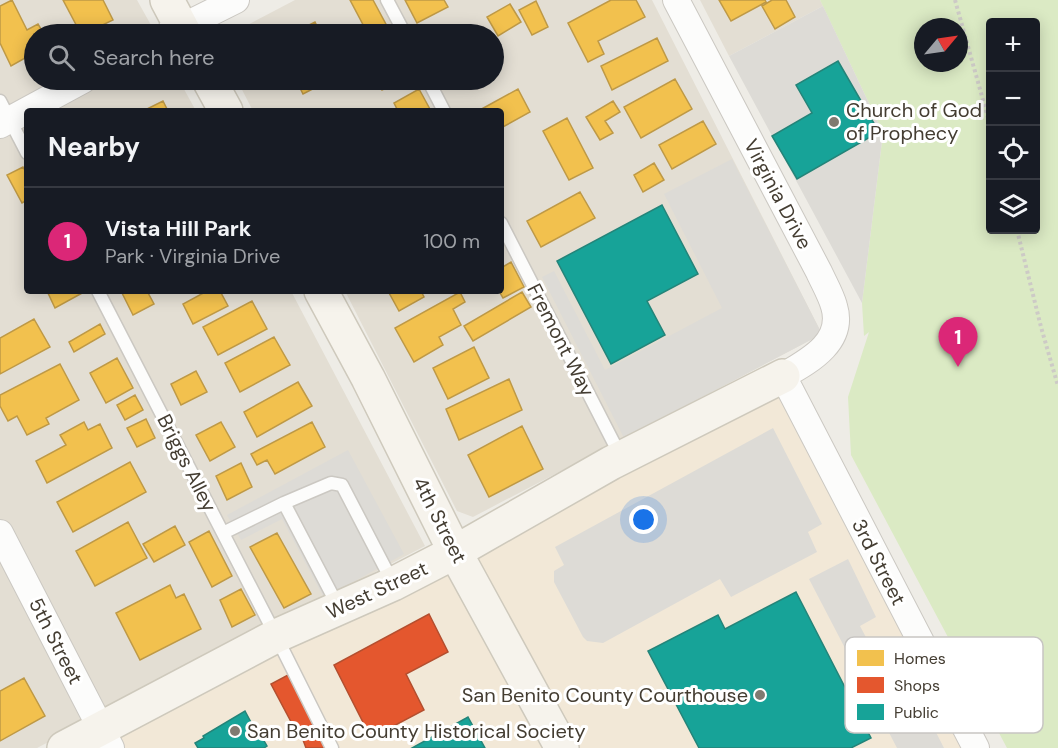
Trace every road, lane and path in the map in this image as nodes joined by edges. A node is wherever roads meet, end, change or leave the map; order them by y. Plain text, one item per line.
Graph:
1 (167, 0) edge
2 (236, 0) edge
3 (387, 0) edge
4 (676, 0) edge
5 (956, 0) edge
6 (175, 24) edge
7 (192, 24) edge
8 (400, 24) edge
9 (60, 90) edge
10 (214, 90) edge
11 (433, 90) edge
12 (224, 108) edge
13 (442, 108) edge
14 (986, 110) edge
15 (3, 115) edge
16 (24, 148) edge
17 (504, 229) edge
18 (1018, 234) edge
19 (100, 294) edge
20 (323, 294) edge
21 (783, 376) junction
22 (1058, 386) edge
23 (621, 458) junction
24 (284, 503) junction
25 (0, 533) edge
26 (223, 533) junction
27 (455, 552) junction
28 (393, 584) junction
29 (340, 608) junction
30 (276, 636) junction
31 (918, 637) edge
32 (968, 733) edge
33 (106, 738) edge
34 (64, 748) edge
35 (332, 748) edge
36 (562, 748) edge
37 (976, 748) edge

1 - 6 street
2 - 7 street
3 - 8 lane
4 - 21 street, Virginia Drive
5 - 14 path
9 - 15 street
10 - 12 street
11 - 13 lane
15 - 16 lane
17 - 23 lane, Fremont Way
18 - 22 path
19 - 26 lane, Briggs Alley
20 - 27 street, 4th Street
21 - 23 street, West Street
21 - 31 street, 3rd Street
23 - 27 street, West Street
24 - 26 lane
24 - 28 lane
24 - 29 lane
25 - 33 street, 5th Street
26 - 30 lane, Briggs Alley
27 - 28 street, West Street
27 - 36 street, 4th Street
28 - 29 street, West Street
29 - 30 street, West Street
30 - 33 street, West Street
30 - 35 lane, Briggs Alley
32 - 37 street, 3rd Street
33 - 34 street, West Street

